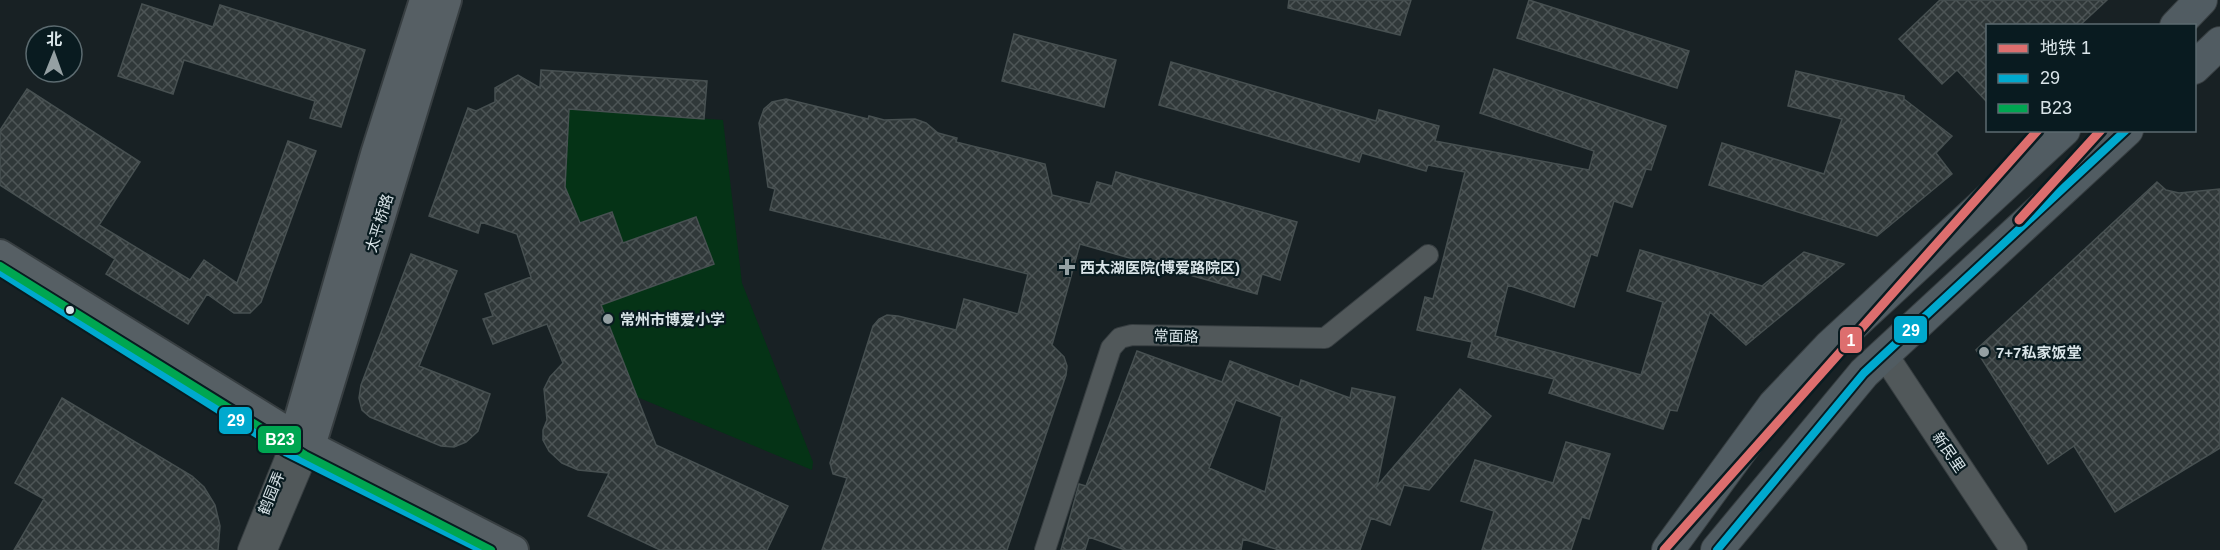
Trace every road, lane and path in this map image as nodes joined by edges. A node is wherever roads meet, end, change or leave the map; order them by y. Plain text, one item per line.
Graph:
1 (424, 0) edge
2 (447, 0) edge
3 (2201, 0) edge
4 (2177, 24) edge
5 (2220, 44) edge
6 (2196, 67) edge
7 (2062, 132) edge
8 (2125, 132) edge
9 (0, 254) edge
10 (1428, 255) dead end
11 (1884, 354) junction
12 (302, 441) junction
13 (248, 550) edge
14 (267, 550) edge
15 (514, 550) edge
16 (1045, 550) edge
17 (1668, 550) edge
18 (1717, 550) edge
19 (2014, 550) edge

1 - 12 main road
2 - 12 main road, 太平桥路
3 - 4 main road
5 - 6 main road
7 - 17 main road
8 - 11 main road
9 - 12 main road
10 - 16 street, 常面路
11 - 18 main road
11 - 19 street, 新民里
12 - 13 street, 鹤园弄
12 - 14 street, 鹤园弄
12 - 15 main road

